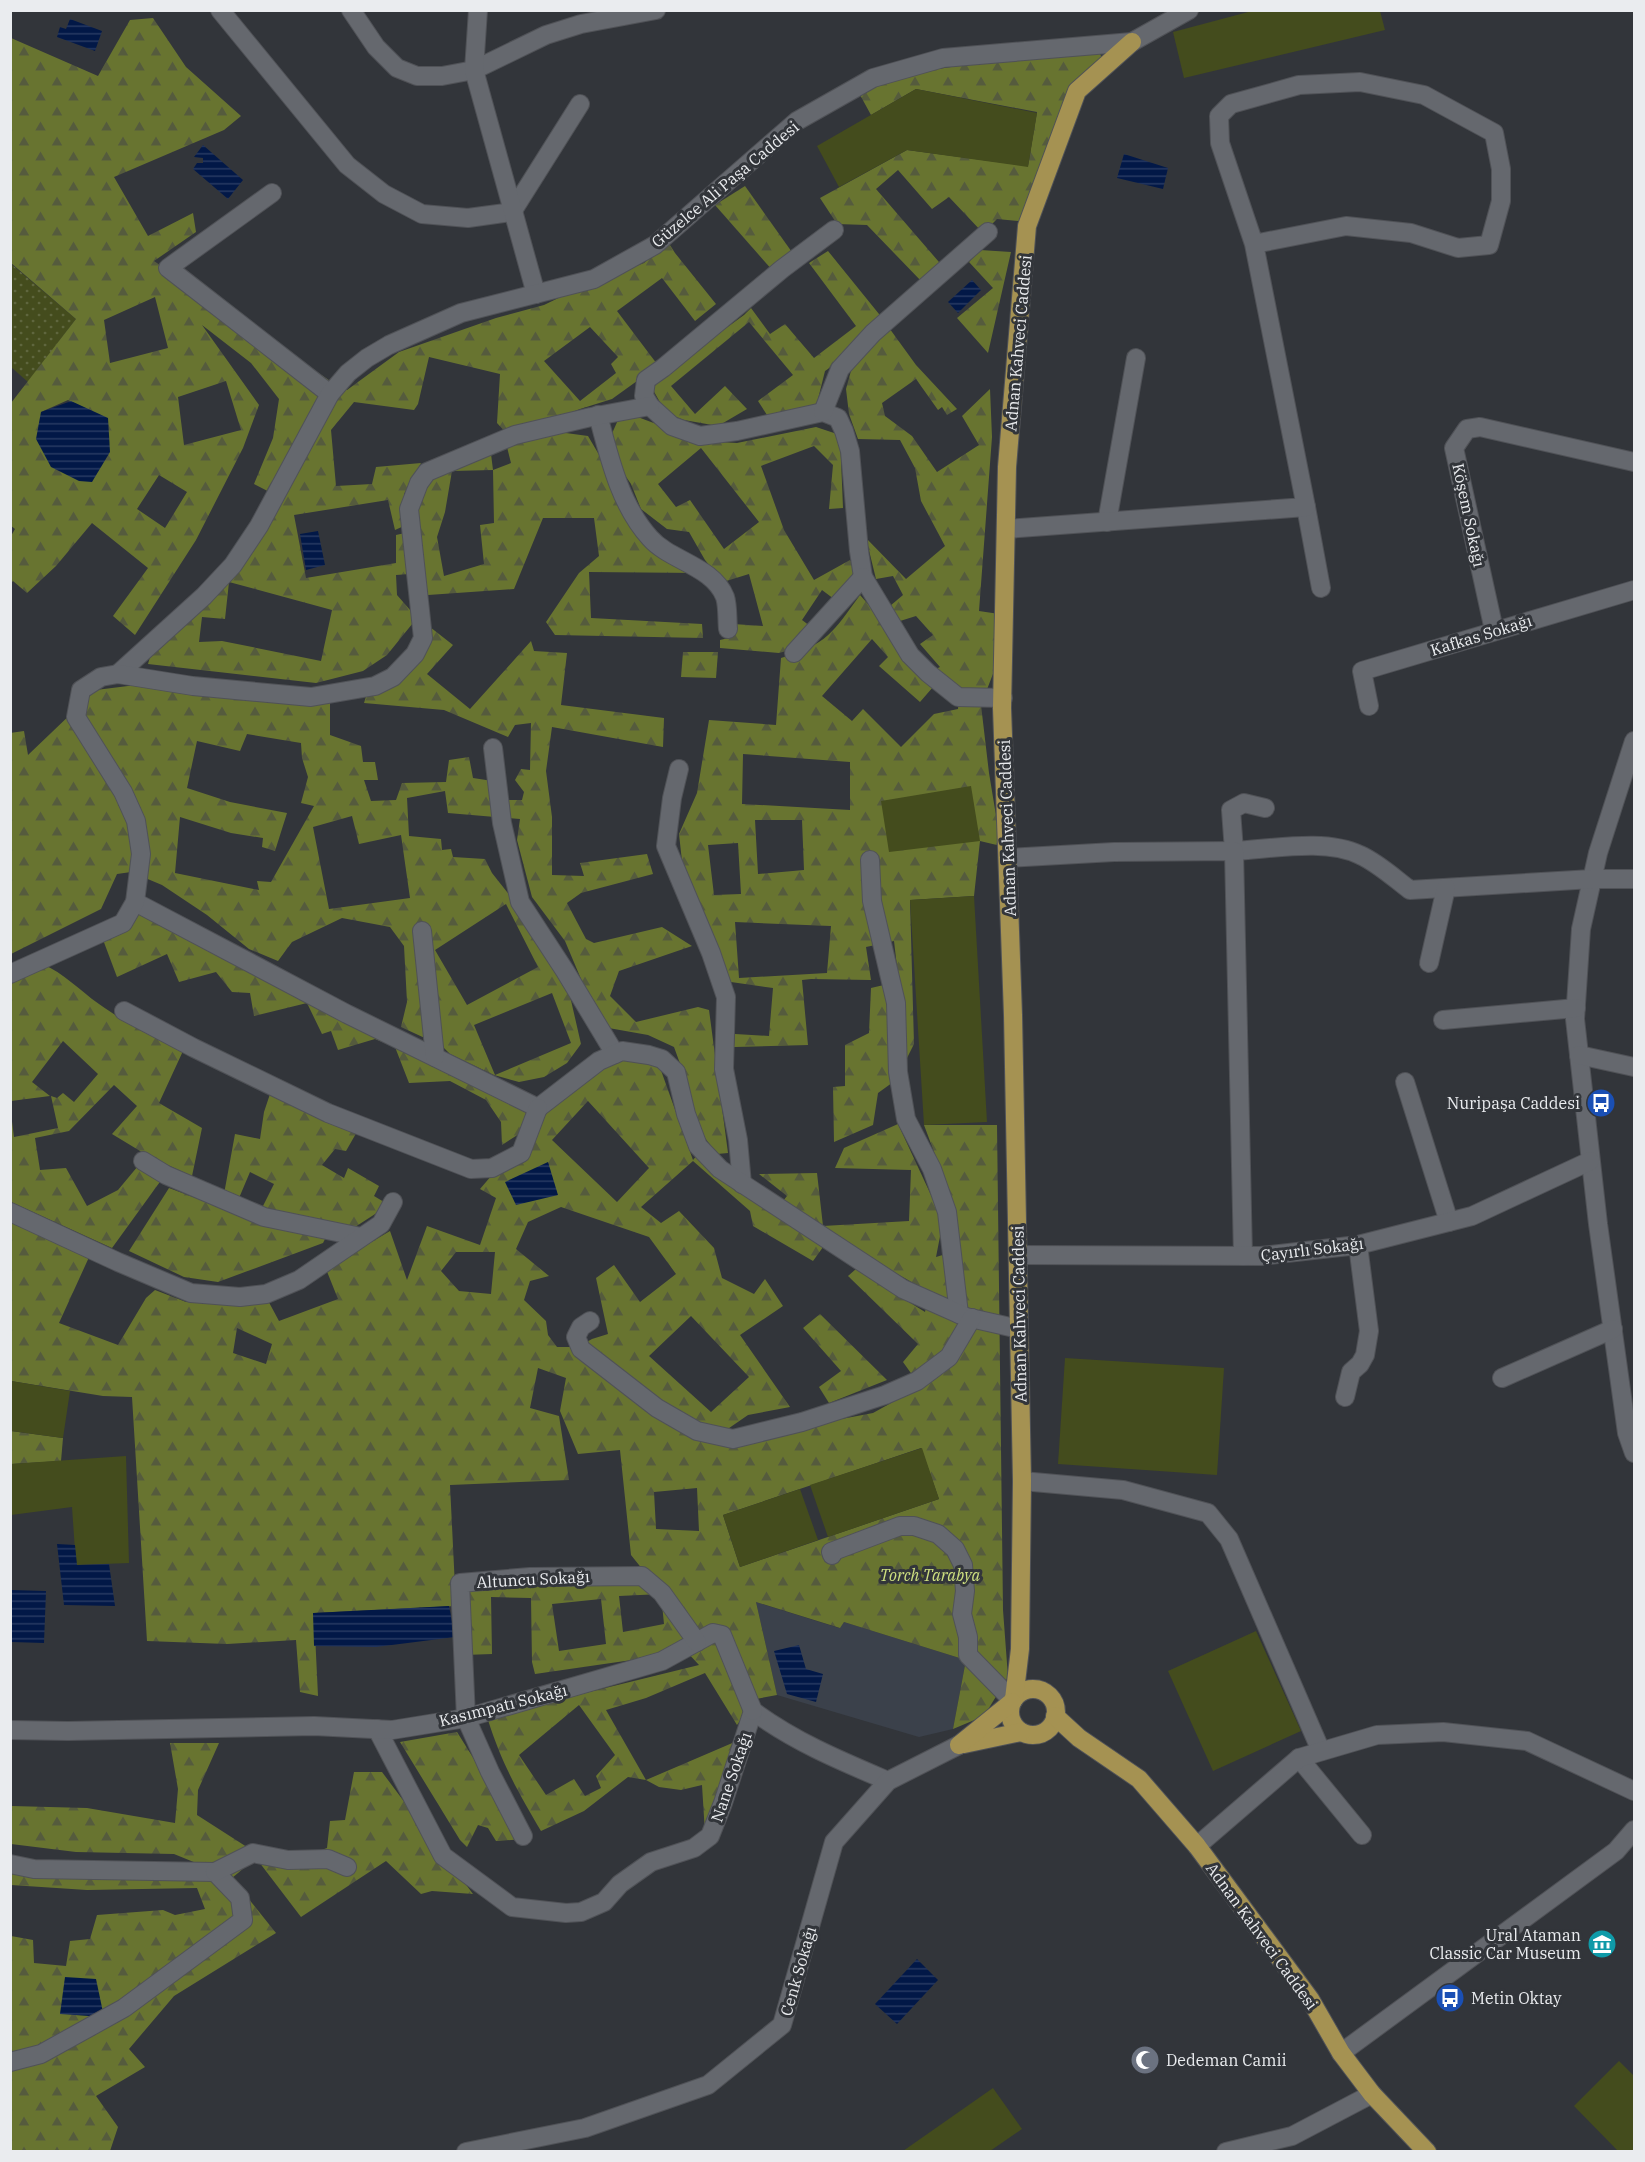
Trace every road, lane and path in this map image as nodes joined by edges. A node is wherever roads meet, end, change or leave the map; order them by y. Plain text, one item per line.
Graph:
1 (220, 10) edge
2 (351, 10) edge
3 (478, 10) edge
4 (656, 10) edge
5 (1189, 10) edge
6 (1132, 42) junction
7 (474, 70) junction
8 (580, 104) dead end
9 (272, 193) dead end
10 (512, 212) junction
11 (834, 230) dead end
12 (988, 232) dead end
13 (1254, 244) junction
14 (536, 294) junction
15 (1136, 358) dead end
16 (330, 394) junction
17 (650, 406) junction
18 (823, 412) junction
19 (598, 416) junction
20 (1635, 462) edge
21 (1306, 507) junction
22 (1107, 522) junction
23 (1006, 529) junction
24 (863, 577) junction
25 (1321, 588) dead end
26 (1635, 590) edge
27 (728, 629) dead end
28 (1494, 630) junction
29 (794, 653) dead end
30 (117, 674) junction
31 (1003, 698) junction
32 (1369, 706) dead end
33 (1635, 741) edge
34 (493, 748) dead end
35 (679, 769) dead end
36 (1266, 808) dead end
37 (1234, 850) junction
38 (1008, 858) junction
39 (870, 860) dead end
40 (1592, 879) junction
41 (1635, 879) edge
42 (1446, 888) junction
43 (135, 902) junction
44 (422, 931) dead end
45 (1429, 963) dead end
46 (10, 974) edge
47 (1576, 1008) junction
48 (124, 1011) dead end
49 (1443, 1020) dead end
50 (615, 1054) junction
51 (1579, 1055) junction
52 (435, 1057) junction
53 (1635, 1066) edge
54 (1405, 1082) dead end
55 (538, 1108) junction
56 (143, 1161) dead end
57 (1590, 1161) junction
58 (742, 1184) junction
59 (393, 1202) dead end
60 (10, 1212) edge
61 (1449, 1222) junction
62 (361, 1237) junction
63 (1358, 1245) junction
64 (1018, 1255) junction
65 (1243, 1256) junction
66 (966, 1316) junction
67 (590, 1321) dead end
68 (1019, 1329) junction
69 (1612, 1329) junction
70 (1502, 1378) dead end
71 (1346, 1397) dead end
72 (1635, 1453) edge
73 (1022, 1481) junction
74 (832, 1555) dead end
75 (697, 1642) junction
76 (1020, 1649) junction
77 (1036, 1689) junction
78 (1013, 1701) junction
79 (753, 1712) junction
80 (466, 1718) junction
81 (1051, 1723) junction
82 (377, 1729) junction
83 (10, 1730) edge
84 (1021, 1732) junction
85 (959, 1746) junction
86 (1320, 1751) junction
87 (1299, 1758) junction
88 (888, 1781) junction
89 (1635, 1791) edge
90 (1635, 1830) edge
91 (1362, 1835) dead end
92 (523, 1836) dead end
93 (1197, 1846) junction
94 (10, 1864) edge
95 (347, 1867) dead end
96 (215, 1872) junction
97 (1341, 2053) junction
98 (10, 2062) edge
99 (1372, 2094) junction
100 (466, 2151) edge
101 (1226, 2151) edge
102 (1427, 2151) edge

1 - 10 street
2 - 7 street
3 - 7 street
4 - 7 street
5 - 6 street, Güzelce Ali Paşa Caddesi
6 - 14 street, Güzelce Ali Paşa Caddesi
6 - 23 main road, Adnan Kahveci Caddesi
7 - 10 street
8 - 10 street
9 - 16 street
10 - 14 street
11 - 17 street
12 - 18 street
13 - 13 street
13 - 21 street
14 - 16 street, Güzelce Ali Paşa Caddesi
15 - 22 street
16 - 30 street, Güzelce Ali Paşa Caddesi
17 - 18 street
17 - 19 street
18 - 24 street
19 - 27 street
19 - 30 street
20 - 28 street, Köşem Sokağı
21 - 22 street
21 - 25 street
22 - 23 street
23 - 31 main road, Adnan Kahveci Caddesi
24 - 29 street
24 - 31 street
26 - 28 street, Kafkas Sokağı
28 - 32 street, Kafkas Sokağı
30 - 43 street
31 - 38 main road, Adnan Kahveci Caddesi
33 - 40 street
34 - 50 street
35 - 58 street
36 - 37 street
37 - 38 street
37 - 42 street
37 - 65 street
38 - 64 main road, Adnan Kahveci Caddesi
39 - 66 street
40 - 41 street
40 - 42 street
40 - 47 street
42 - 45 street
43 - 46 street
43 - 52 street
44 - 52 street
47 - 49 street
47 - 51 street
48 - 55 street
50 - 55 street
50 - 58 street
51 - 53 street
51 - 57 street
52 - 55 street
54 - 61 street
56 - 62 street
57 - 61 street, Çayırlı Sokağı
57 - 69 street
58 - 66 street
59 - 62 street
60 - 62 street
61 - 63 street, Çayırlı Sokağı
63 - 65 street, Çayırlı Sokağı
63 - 71 street
64 - 65 street, Çayırlı Sokağı
64 - 68 main road, Adnan Kahveci Caddesi
66 - 67 street
66 - 68 street
68 - 73 main road, Adnan Kahveci Caddesi
69 - 70 street
69 - 72 street
73 - 76 main road, Adnan Kahveci Caddesi
73 - 86 street
74 - 78 street
75 - 79 street, Kasımpatı Sokağı
75 - 80 street, Kasımpatı Sokağı
75 - 80 street, Altuncu Sokağı
76 - 77 main road
76 - 78 main road, Adnan Kahveci Caddesi
77 - 78 main road
77 - 81 main road
78 - 84 main road
78 - 85 main road
79 - 82 street, Nane Sokağı
79 - 88 street
80 - 82 street, Kasımpatı Sokağı
80 - 92 street, Altuncu Sokağı
81 - 84 main road
81 - 93 main road, Adnan Kahveci Caddesi
82 - 83 street, Kasımpatı Sokağı
84 - 85 main road
85 - 88 street, Cenk Sokağı
86 - 87 street
86 - 89 street
87 - 91 street
87 - 93 street
88 - 100 street, Cenk Sokağı
90 - 97 street
93 - 97 main road, Adnan Kahveci Caddesi
94 - 96 street
95 - 96 street
96 - 98 street
97 - 99 main road, Adnan Kahveci Caddesi
99 - 101 street
99 - 102 main road, Adnan Kahveci Caddesi

